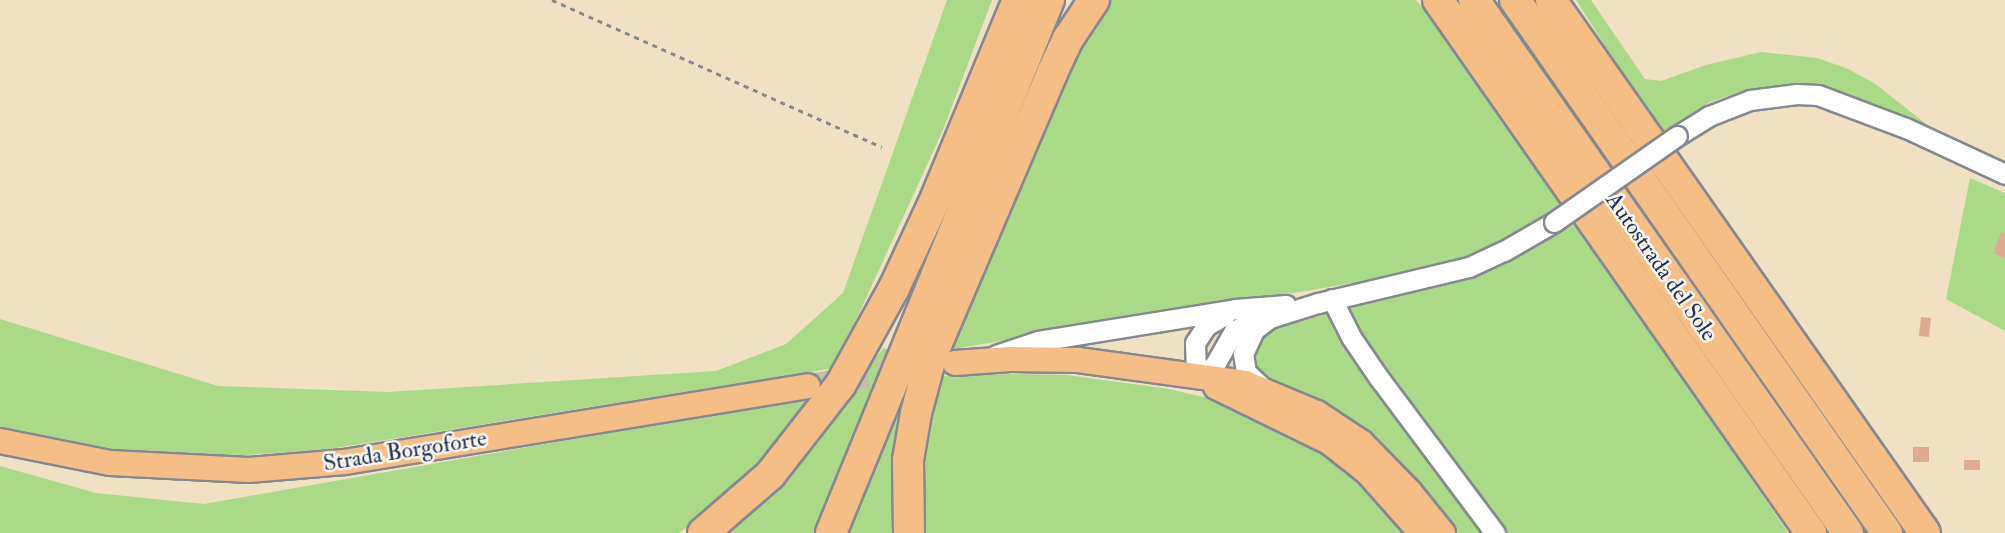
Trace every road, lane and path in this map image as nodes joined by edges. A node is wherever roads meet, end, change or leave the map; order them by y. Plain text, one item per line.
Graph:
1 (552, 0) edge
2 (1000, 0) edge
3 (1018, 0) edge
4 (1049, 0) edge
5 (1084, 0) edge
6 (1094, 0) edge
7 (1426, 0) edge
8 (1438, 0) edge
9 (1474, 0) edge
10 (1515, 0) edge
11 (1551, 0) edge
12 (1519, 114) junction
13 (882, 147) dead end
14 (2005, 174) edge
15 (894, 288) junction
16 (927, 295) junction
17 (1325, 301) junction
18 (1235, 309) junction
19 (1297, 309) junction
20 (981, 361) junction
21 (955, 363) dead end
22 (1196, 378) junction
23 (808, 386) tunnel mouth
24 (1268, 391) junction
25 (0, 441) edge
26 (1875, 461) junction
27 (703, 533) edge
28 (831, 533) edge
29 (909, 533) edge
30 (1421, 533) edge
31 (1443, 533) edge
32 (1495, 533) edge
33 (1811, 533) edge
34 (1848, 533) edge
35 (1887, 533) edge
36 (1925, 533) edge
37 (1935, 533) edge

1 - 13 path
2 - 15 highway
3 - 15 highway
4 - 16 highway
5 - 16 highway
6 - 29 highway
7 - 12 highway
8 - 12 highway
9 - 34 highway, Autostrada del Sole
10 - 35 highway, Autostrada del Sole
11 - 26 highway
12 - 33 highway
14 - 17 street, bridge
15 - 27 highway
16 - 28 highway
17 - 18 street
17 - 19 street
17 - 32 street
18 - 20 street
18 - 22 street
19 - 22 street
19 - 24 street
20 - 21 main road
20 - 22 main road
22 - 24 main road
22 - 30 main road
23 - 25 main road, Strada Borgoforte
24 - 31 main road
26 - 36 highway
26 - 37 highway

